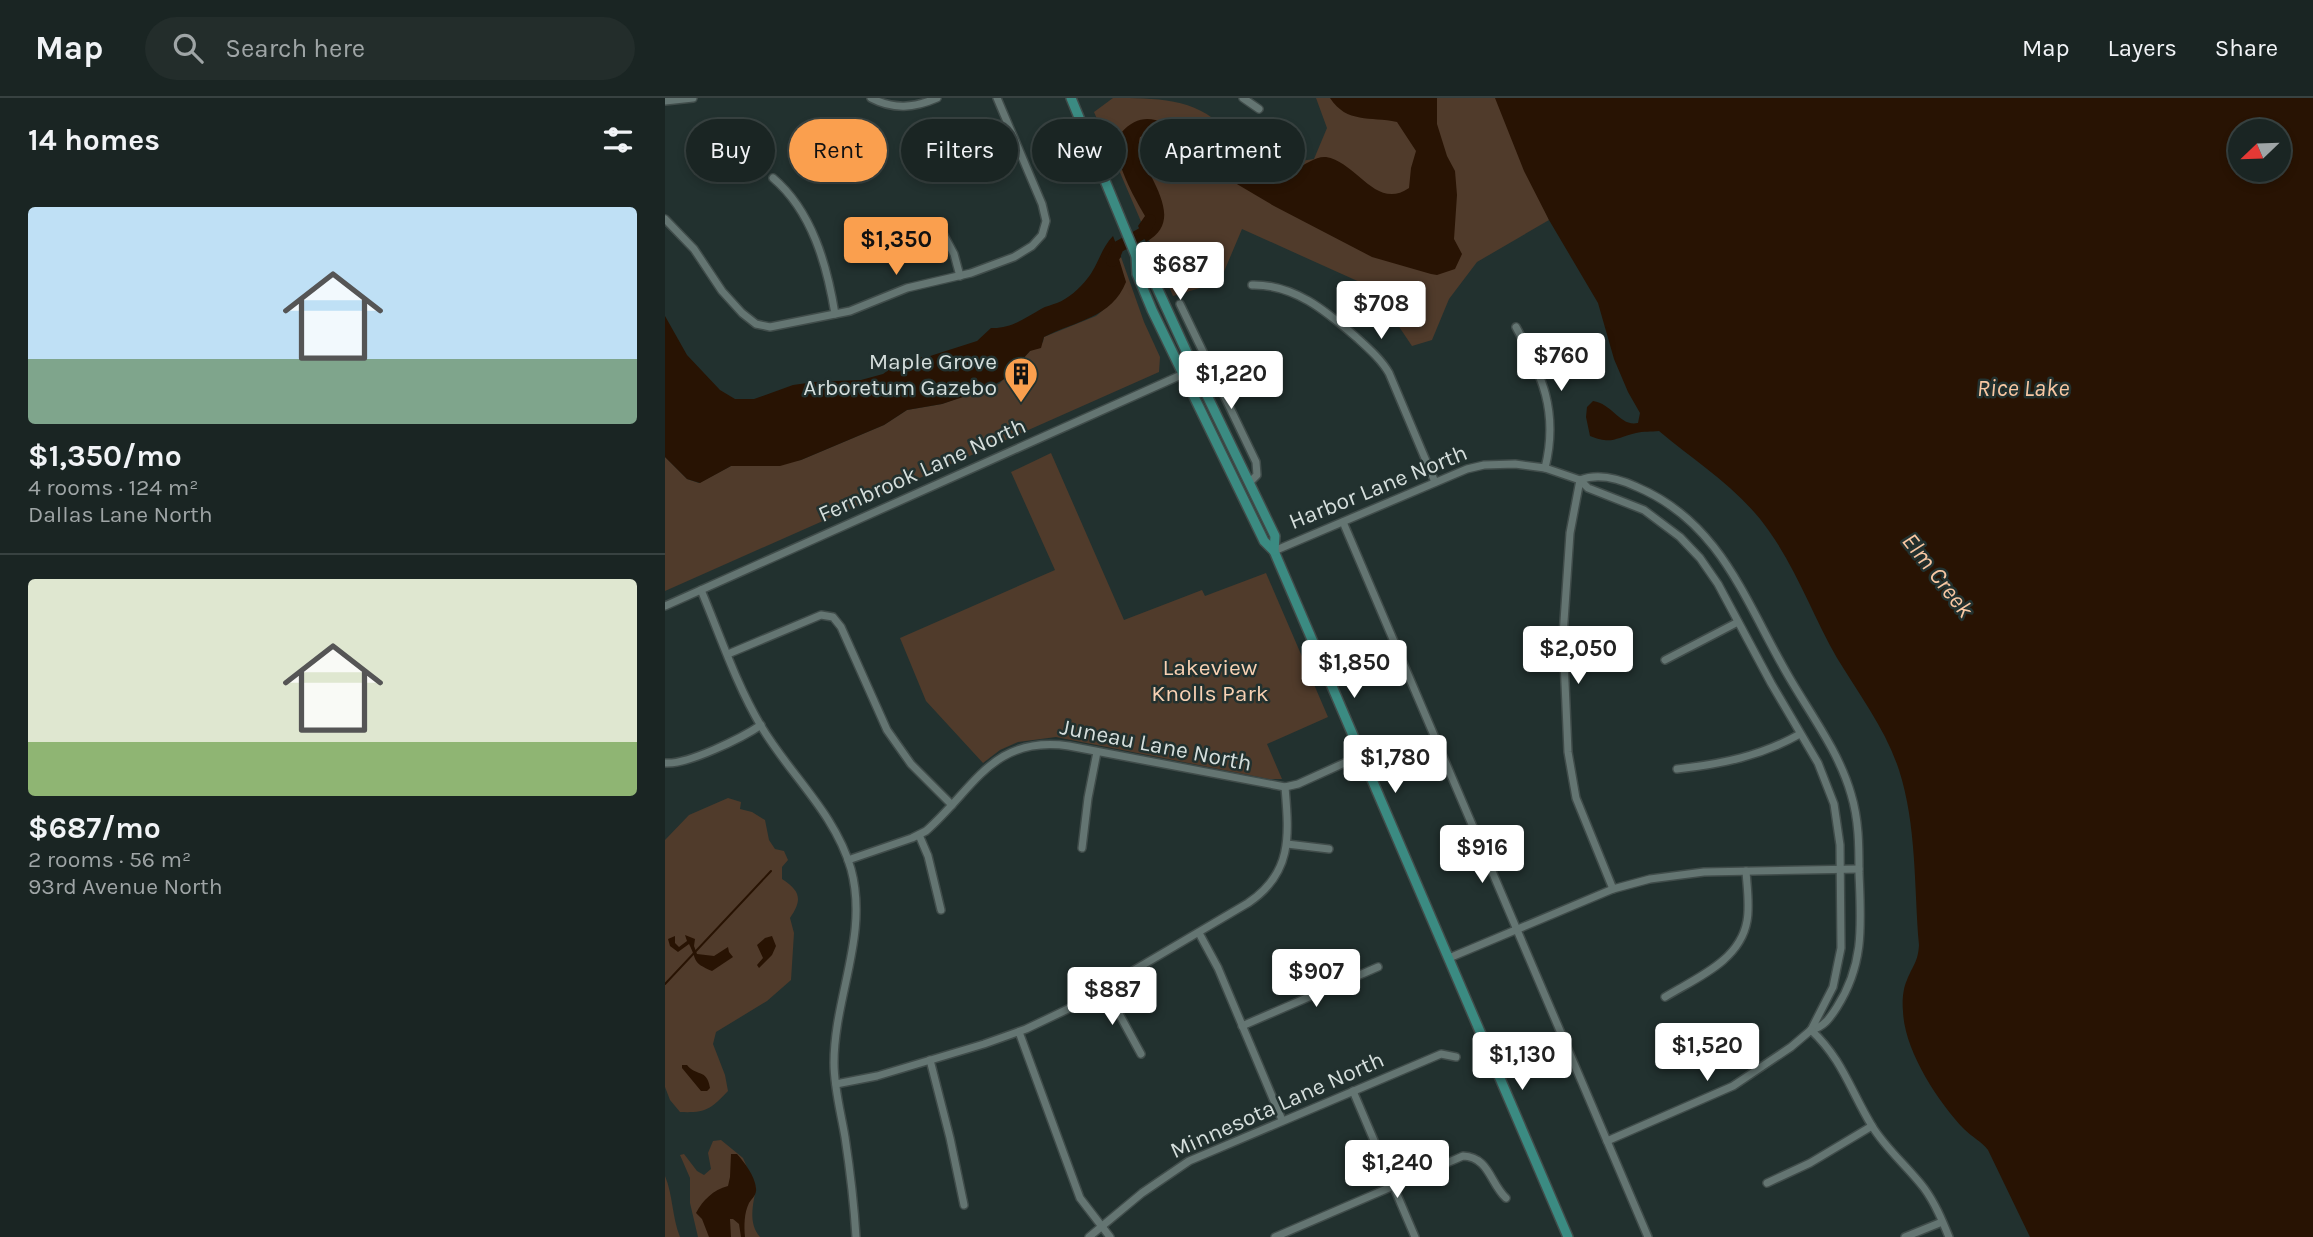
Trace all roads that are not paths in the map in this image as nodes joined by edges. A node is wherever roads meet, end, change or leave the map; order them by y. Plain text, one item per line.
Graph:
1 (693, 98) edge
2 (871, 98) edge
3 (937, 98) edge
4 (996, 98) edge
5 (1071, 98) edge
6 (1243, 98) edge
7 (665, 100) edge
8 (1259, 109) dead end
9 (775, 180) edge
10 (665, 219) edge
11 (939, 226) dead end
12 (1136, 256) junction
13 (960, 276) junction
14 (1252, 285) dead end
15 (1180, 304) dead end
16 (835, 314) junction
17 (1516, 327) dead end
18 (1208, 363) junction
19 (1194, 369) junction
20 (1182, 375) junction
21 (1545, 468) junction
22 (1580, 480) junction
23 (1250, 482) junction
24 (1435, 482) junction
25 (1343, 522) junction
26 (1274, 551) junction
27 (701, 590) junction
28 (665, 606) edge
29 (1738, 622) junction
30 (729, 654) junction
31 (1665, 660) dead end
32 (1787, 675) junction
33 (1771, 683) junction
34 (761, 725) junction
35 (1800, 734) junction
36 (1097, 752) junction
37 (1362, 755) junction
38 (665, 763) edge
39 (1677, 769) dead end
40 (1285, 787) junction
41 (952, 805) junction
42 (919, 835) junction
43 (1287, 844) junction
44 (1082, 848) dead end
45 (1329, 849) dead end
46 (848, 860) junction
47 (1859, 869) junction
48 (1841, 870) junction
49 (1746, 871) junction
50 (1612, 889) junction
51 (941, 910) dead end
52 (1517, 929) junction
53 (1199, 933) junction
54 (1449, 958) junction
55 (1378, 967) dead end
56 (1105, 988) junction
57 (1665, 997) dead end
58 (1242, 1026) junction
59 (1811, 1030) junction
60 (1019, 1032) junction
61 (1141, 1054) dead end
62 (1456, 1057) dead end
63 (930, 1060) junction
64 (836, 1084) junction
65 (1353, 1091) junction
66 (1282, 1120) junction
67 (1872, 1126) junction
68 (1607, 1141) junction
69 (1767, 1182) dead end
70 (1393, 1186) junction
71 (1506, 1198) dead end
72 (964, 1205) dead end
73 (1942, 1222) junction
74 (1101, 1227) junction
75 (856, 1237) edge
76 (1089, 1237) edge
77 (1110, 1237) edge
78 (1275, 1237) edge
79 (1415, 1237) edge
80 (1568, 1237) edge
81 (1648, 1237) edge
82 (1905, 1237) edge
83 (1949, 1237) edge

1 - 7 street
2 - 3 street
4 - 13 street
5 - 12 main road
6 - 8 street
9 - 16 street
10 - 16 street
11 - 13 street
12 - 19 main road
12 - 20 main road
13 - 16 street
14 - 24 street
15 - 18 street
17 - 21 street
18 - 19 street, Fernbrook Lane North
18 - 23 street
19 - 20 street, Fernbrook Lane North
19 - 23 main road
20 - 26 main road
20 - 27 street, Fernbrook Lane North
21 - 22 street, Harbor Lane North
21 - 24 street, Harbor Lane North
22 - 29 street
22 - 32 street
22 - 50 street
23 - 26 main road
24 - 25 street, Harbor Lane North
25 - 26 street, Harbor Lane North
25 - 52 street
26 - 37 main road
27 - 28 street, Fernbrook Lane North
27 - 30 street
29 - 31 street
29 - 33 street
30 - 34 street
30 - 41 street
32 - 33 street
32 - 47 street
33 - 35 street
34 - 38 street
34 - 46 street
35 - 39 street
35 - 48 street
36 - 40 street, Juneau Lane North
36 - 41 street, Juneau Lane North
36 - 44 street
37 - 40 street, Juneau Lane North
37 - 54 main road
40 - 43 street
41 - 42 street, Juneau Lane North
42 - 46 street, Juneau Lane North
42 - 51 street
43 - 45 street
43 - 53 street
46 - 64 street
47 - 48 street
47 - 59 street
48 - 49 street
48 - 59 street
49 - 50 street
49 - 57 street
50 - 52 street
52 - 54 street
52 - 68 street
53 - 56 street
53 - 58 street
54 - 80 main road
55 - 58 street
56 - 60 street
56 - 61 street
58 - 66 street
59 - 67 street
59 - 68 street
60 - 63 street
60 - 74 street
62 - 65 street, Minnesota Lane North
63 - 64 street
63 - 72 street
64 - 75 street
65 - 66 street, Minnesota Lane North
65 - 70 street
66 - 74 street, Minnesota Lane North
67 - 69 street
67 - 73 street
68 - 81 street
70 - 71 street
70 - 78 street
70 - 79 street
73 - 82 street
73 - 83 street
74 - 76 street, Minnesota Lane North
74 - 77 street

